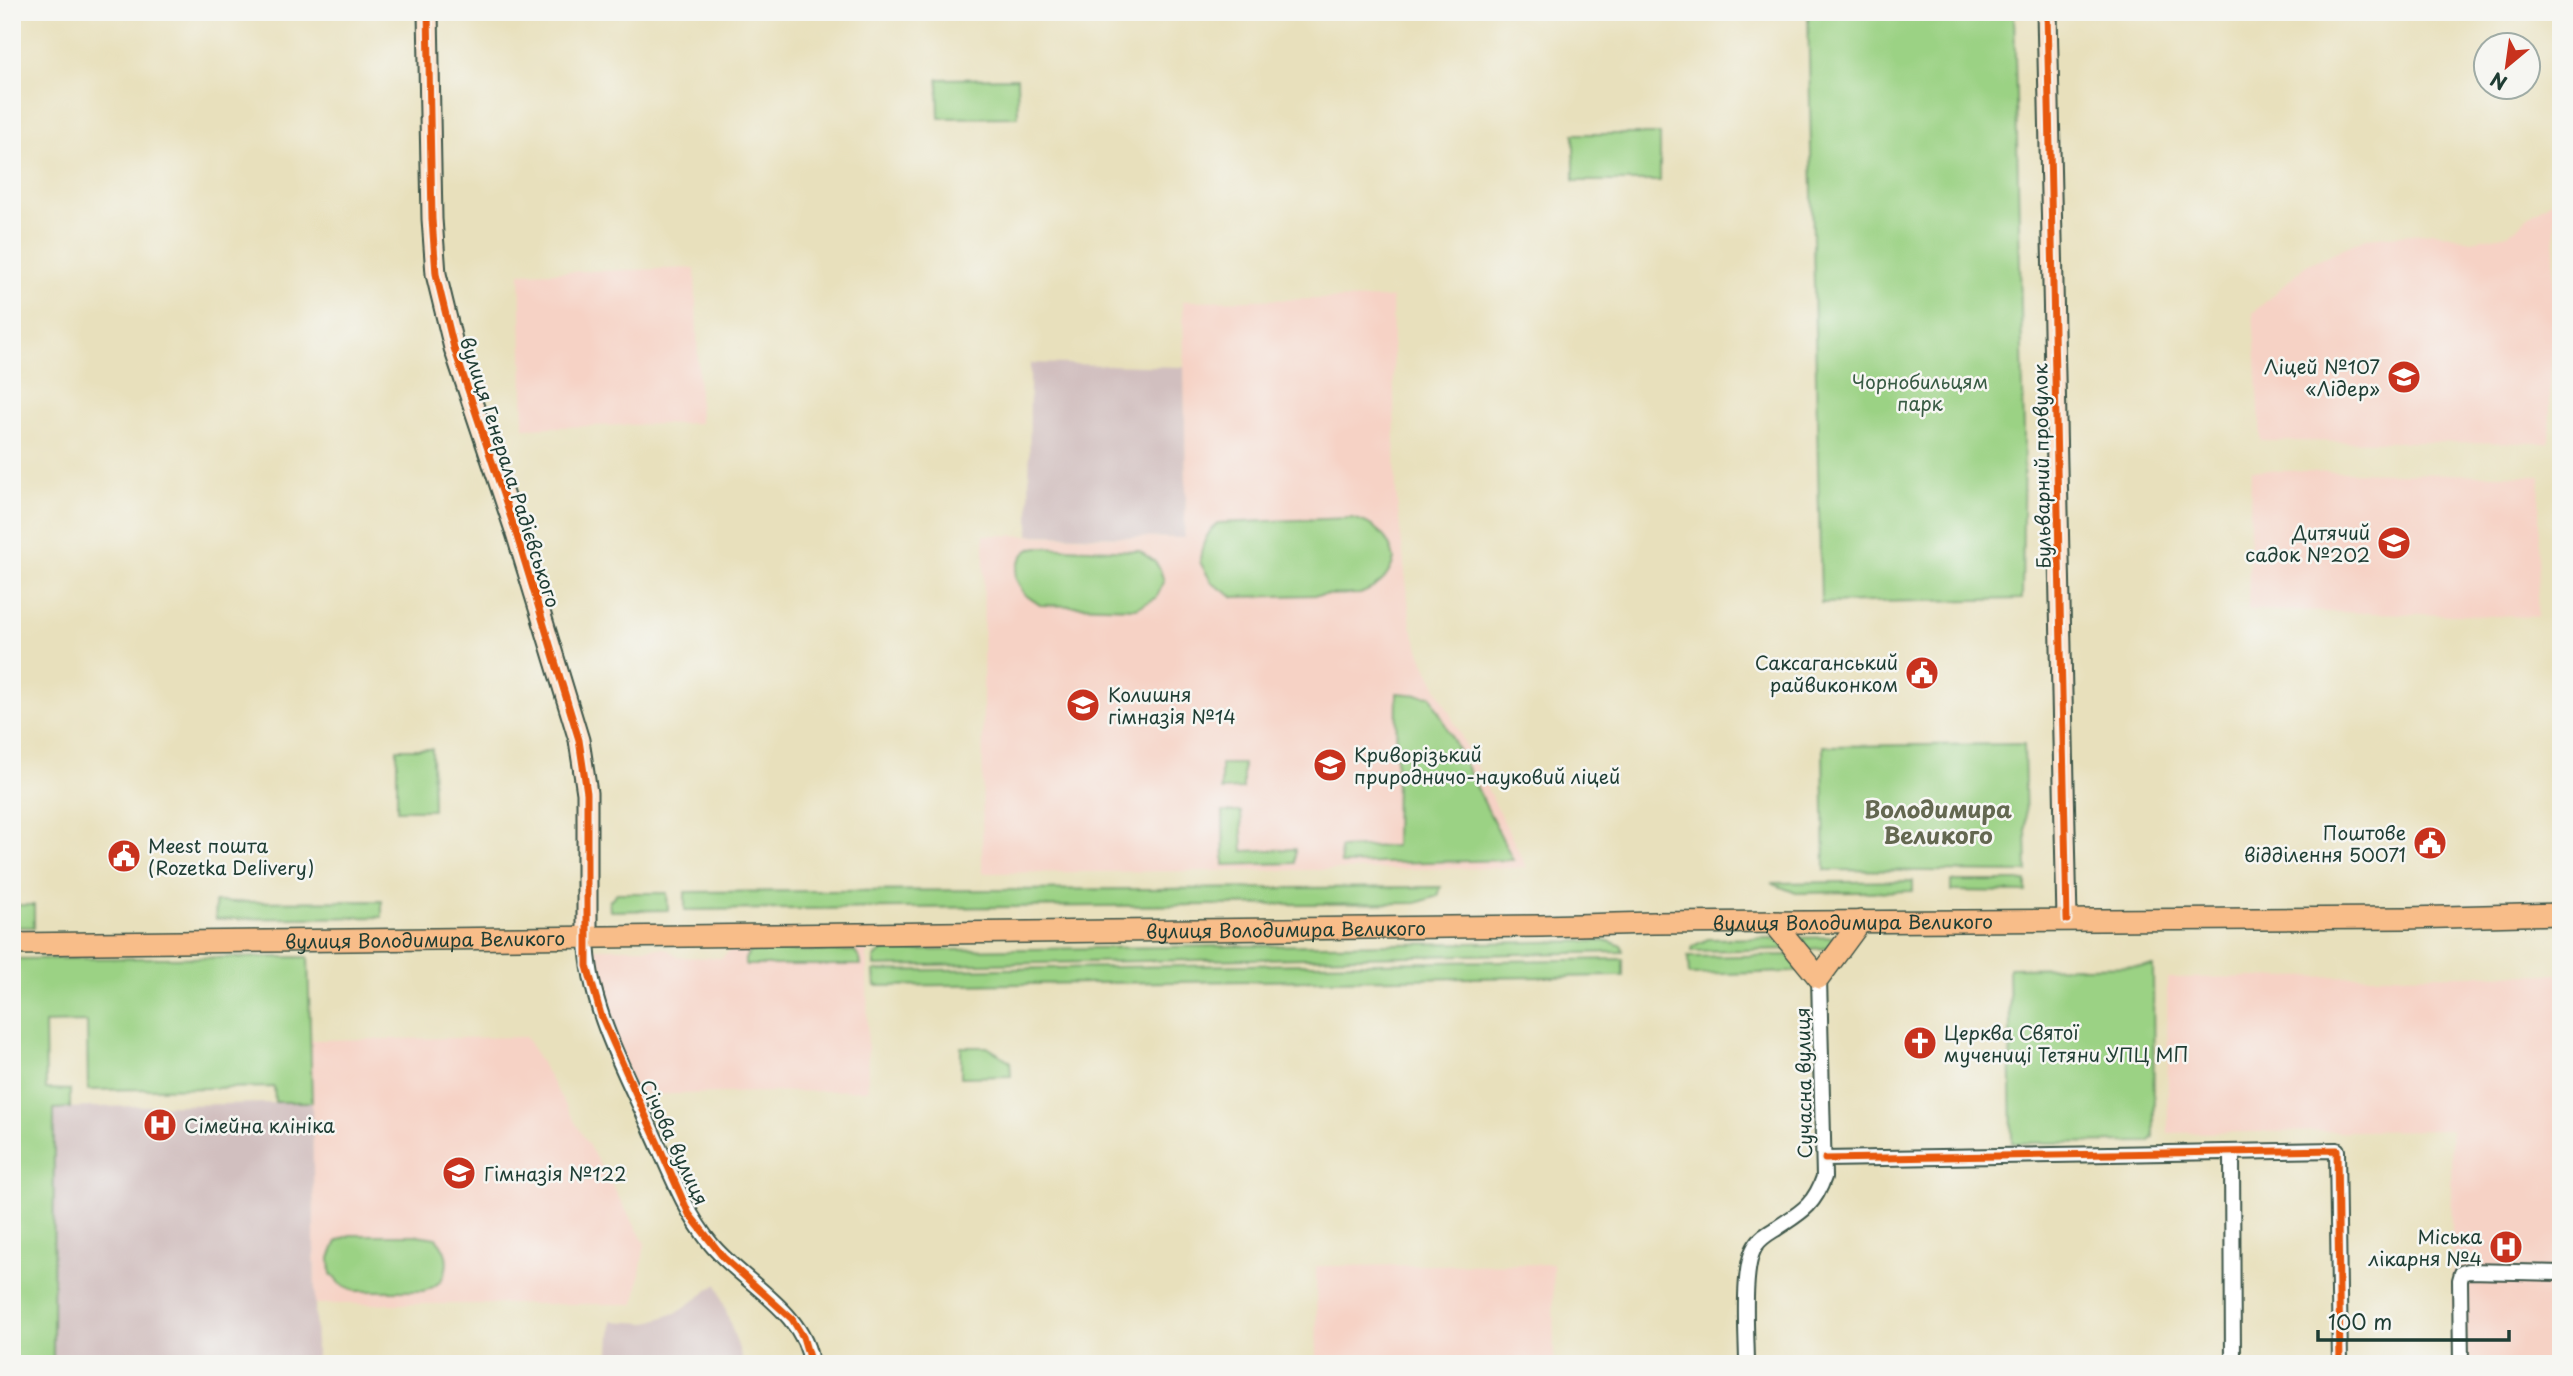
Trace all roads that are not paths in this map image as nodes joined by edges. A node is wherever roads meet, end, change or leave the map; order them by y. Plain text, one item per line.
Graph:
1 (428, 12) edge
2 (2047, 12) edge
3 (2561, 914) edge
4 (2067, 920) junction
5 (1861, 921) junction
6 (1773, 922) junction
7 (587, 937) junction
8 (12, 944) edge
9 (1819, 978) junction
10 (2232, 1152) junction
11 (1825, 1159) junction
12 (2561, 1273) edge
13 (811, 1364) edge
14 (1747, 1364) edge
15 (2232, 1364) edge
16 (2340, 1364) edge
17 (2460, 1364) edge

1 - 7 street, вулиця Генерала Радієвського
2 - 4 street, Бульварний провулок
3 - 4 main road, вулиця Володимира Великого
4 - 5 main road, вулиця Володимира Великого
5 - 6 main road, вулиця Володимира Великого
5 - 9 main road
6 - 7 main road, вулиця Володимира Великого
6 - 9 main road
7 - 8 main road, вулиця Володимира Великого
7 - 13 street, Січова вулиця
9 - 11 street, Сучасна вулиця
10 - 11 street
10 - 15 street
10 - 16 street
11 - 14 street, Сучасна вулиця
12 - 17 street

